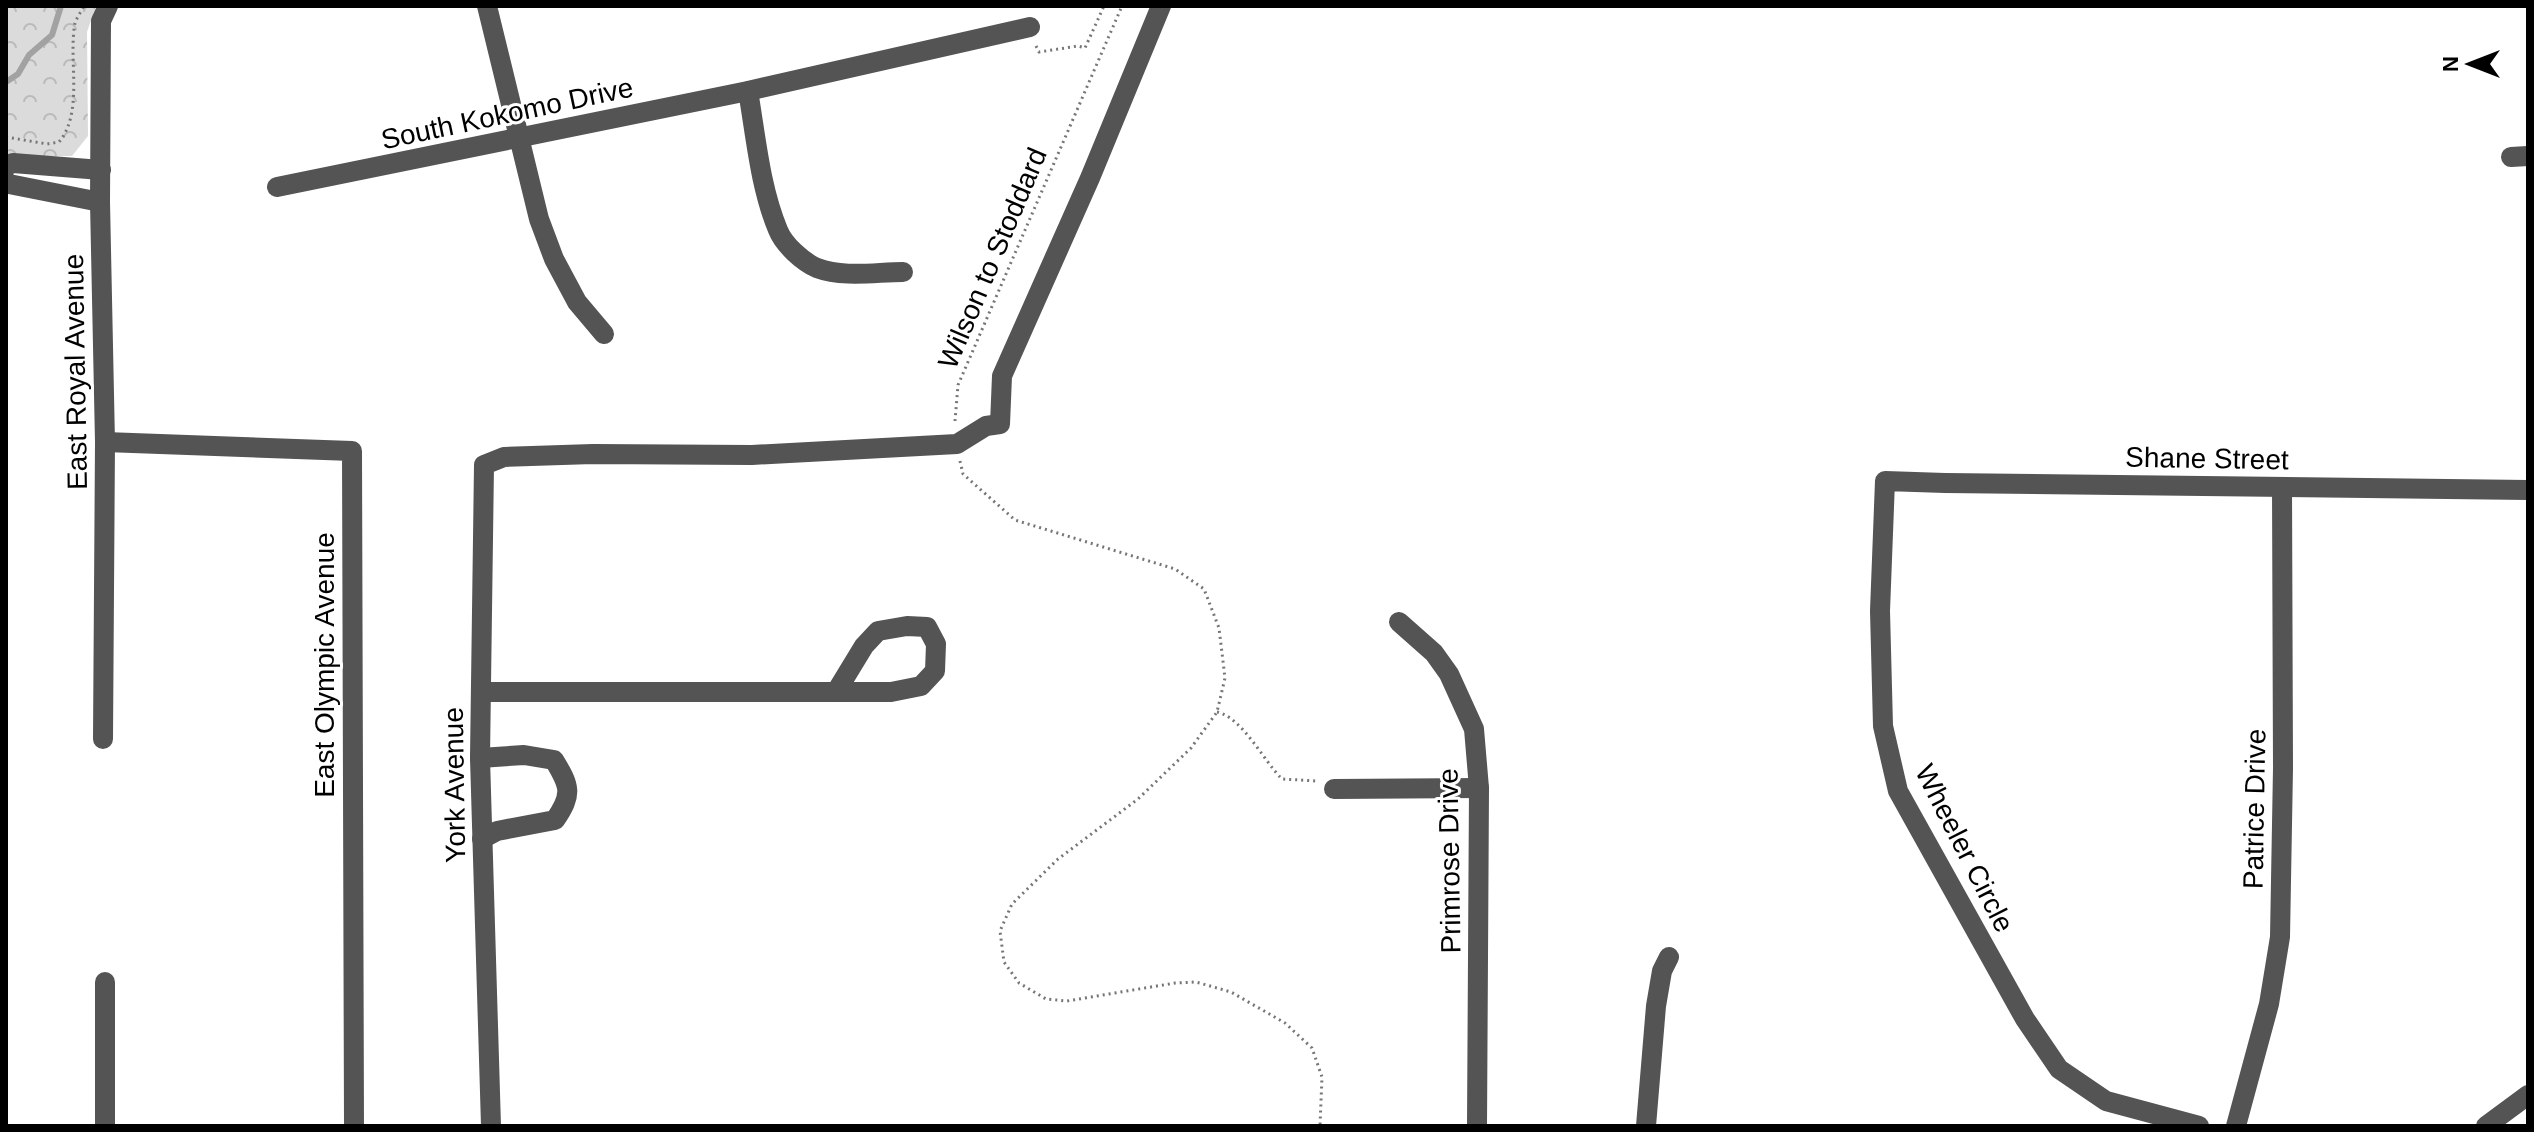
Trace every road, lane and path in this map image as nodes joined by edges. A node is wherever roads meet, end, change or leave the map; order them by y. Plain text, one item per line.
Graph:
1 (84, 6) edge
2 (108, 6) edge
3 (487, 6) edge
4 (1104, 6) edge
5 (1122, 6) edge
6 (1161, 6) edge
7 (1030, 27) joint
8 (748, 91) junction
9 (6, 137) edge
10 (520, 140) junction
11 (6, 166) edge
12 (101, 170) junction
13 (6, 181) edge
14 (277, 187) dead end
15 (100, 202) junction
16 (903, 272) dead end
17 (604, 334) dead end
18 (105, 442) junction
19 (957, 444) junction
20 (1885, 481) joint
21 (2282, 487) junction
22 (2528, 490) edge
23 (1399, 622) dead end
24 (481, 692) junction
25 (836, 692) junction
26 (1217, 712) junction
27 (103, 739) dead end
28 (480, 758) junction
29 (1479, 788) junction
30 (1334, 789) joint
31 (482, 839) junction
32 (1669, 957) dead end
33 (105, 982) dead end
34 (2528, 1095) edge
35 (105, 1126) edge
36 (354, 1126) edge
37 (491, 1126) edge
38 (1320, 1126) edge
39 (1477, 1126) edge
40 (1646, 1126) edge
41 (2199, 1126) edge
42 (2236, 1126) edge
43 (2486, 1126) edge

1 - 9 path
2 - 12 street, East Royal Avenue
3 - 10 street
4 - 7 path
5 - 19 path, Wilson to Stoddard
6 - 19 street
7 - 8 street, South Kokomo Drive
8 - 10 street, South Kokomo Drive
8 - 16 street
10 - 14 street, South Kokomo Drive
10 - 17 street
11 - 12 street
12 - 15 street, East Royal Avenue
13 - 15 street
15 - 18 street, East Royal Avenue
18 - 27 street, East Royal Avenue
18 - 36 street, East Olympic Avenue
19 - 24 street, York Avenue
19 - 26 path, Wilson to Stoddard
20 - 21 street, Shane Street
20 - 41 street, Wheeler Circle
21 - 22 street, Shane Street
21 - 42 street, Patrice Drive
23 - 29 street, Primrose Drive
24 - 25 street
24 - 28 street, York Avenue
25 - 25 street
26 - 30 path
26 - 38 path, Wilson to Stoddard
28 - 31 street, York Avenue
28 - 31 street
29 - 30 street
29 - 39 street, Primrose Drive
31 - 37 street, York Avenue
32 - 40 street
33 - 35 street
34 - 43 street

